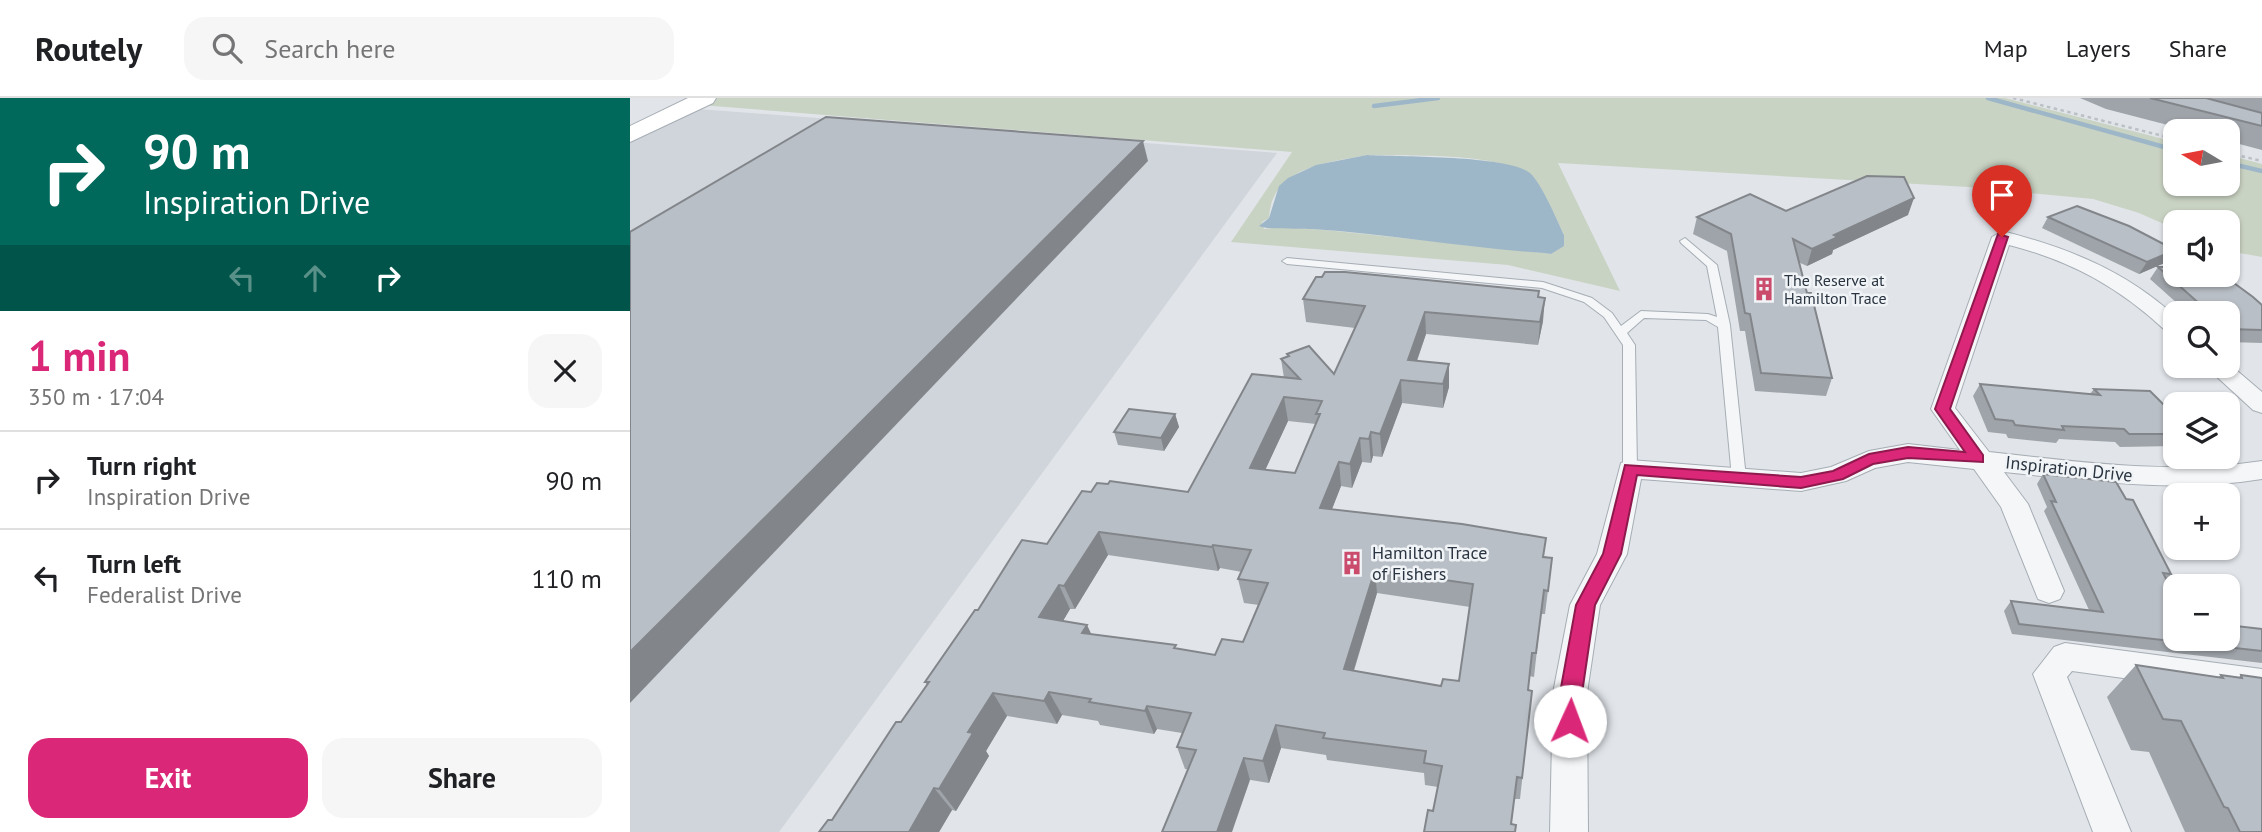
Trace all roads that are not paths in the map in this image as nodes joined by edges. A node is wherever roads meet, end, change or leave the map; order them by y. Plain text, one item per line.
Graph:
1 (705, 98) edge
2 (630, 135) edge
3 (1685, 241) dead end
4 (1287, 261) dead end
5 (2163, 315) edge
6 (1724, 325) junction
7 (1622, 331) junction
8 (2231, 378) edge
9 (2262, 405) edge
10 (1978, 459) junction
11 (1630, 469) junction
12 (2253, 471) edge
13 (1739, 478) junction
14 (2262, 493) edge
15 (2049, 591) dead end
16 (2262, 683) edge
17 (1569, 832) edge
18 (2112, 832) edge

1 - 2 street
3 - 6 lane
4 - 7 lane
5 - 10 street
6 - 7 lane
6 - 13 lane
7 - 11 lane
8 - 9 street
10 - 12 street, Inspiration Drive
10 - 13 street, Inspiration Drive
10 - 15 street
11 - 13 street, Inspiration Drive
11 - 17 street
12 - 14 street
16 - 18 street

